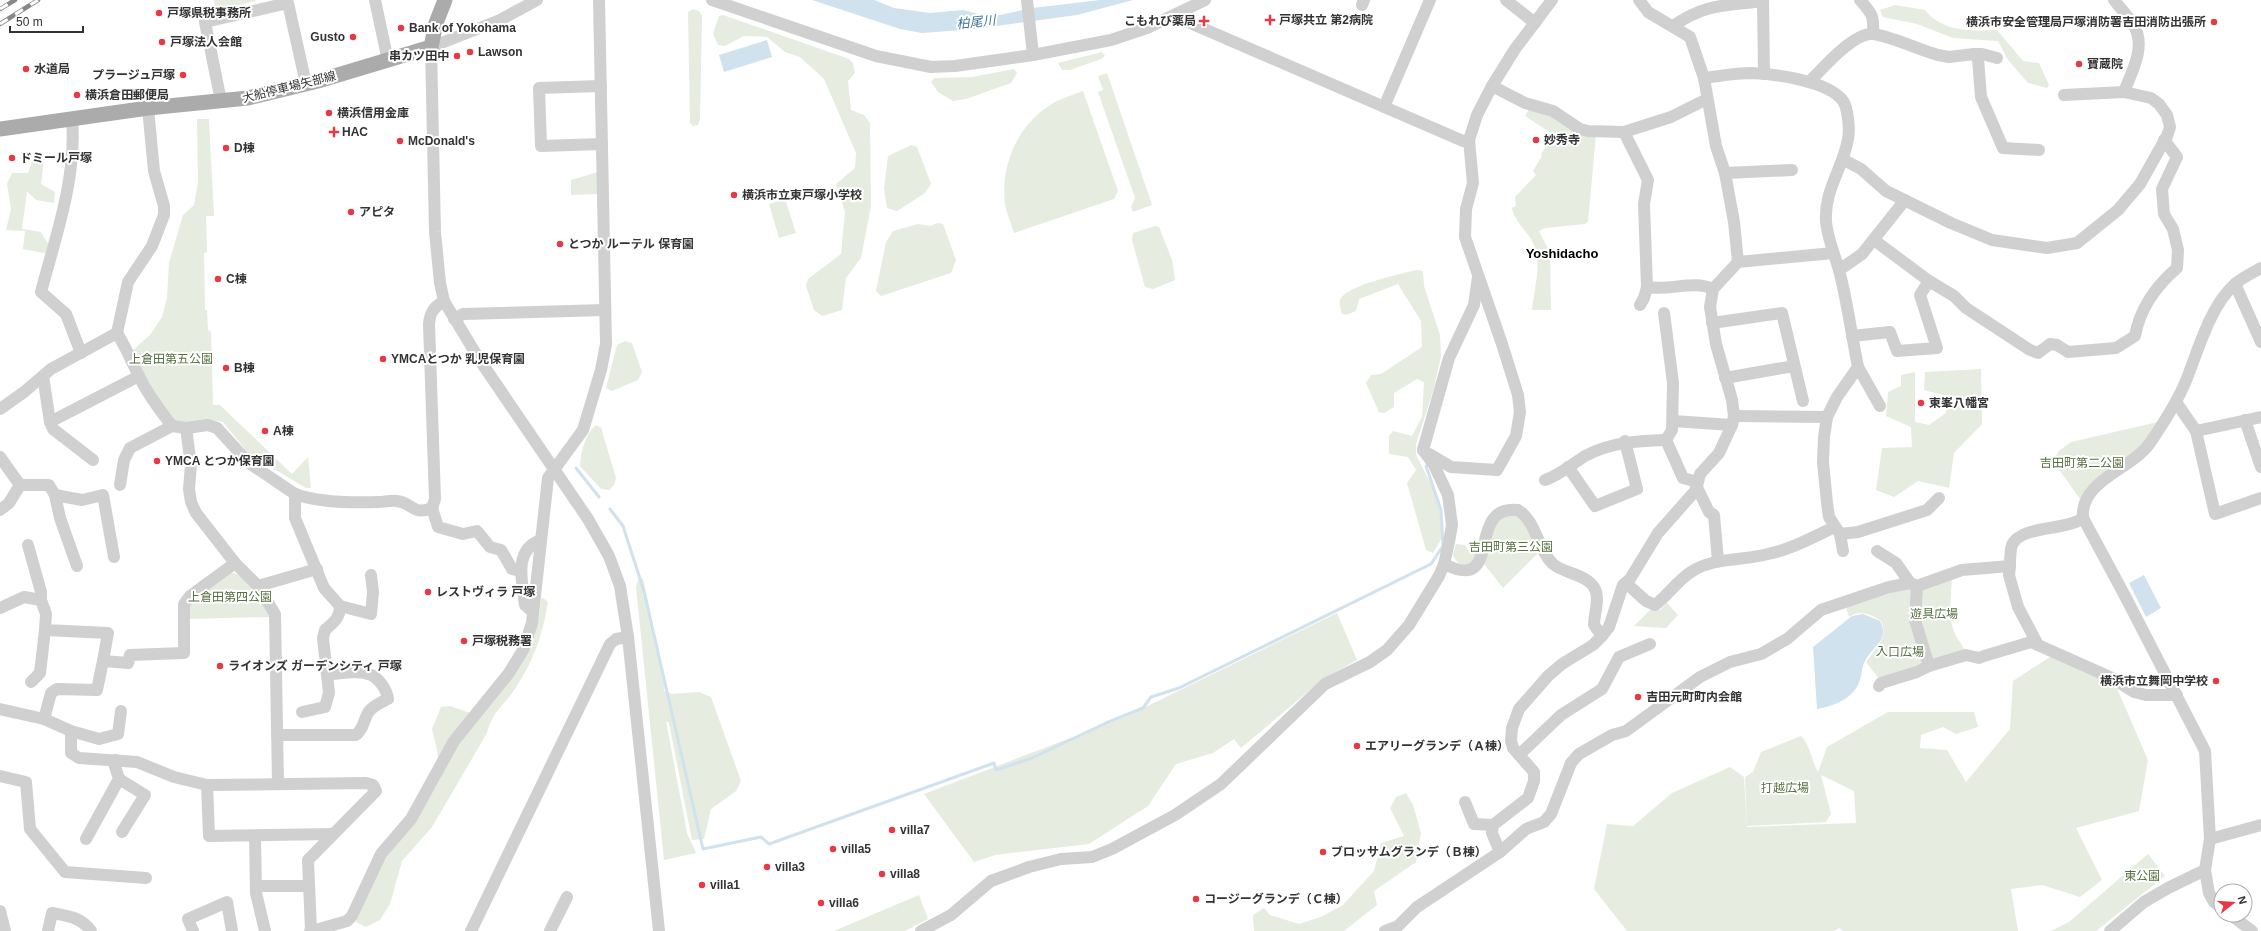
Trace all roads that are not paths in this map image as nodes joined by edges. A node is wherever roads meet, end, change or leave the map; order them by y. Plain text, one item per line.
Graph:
1 (374, 0) edge
2 (445, 0) edge
3 (537, 0) edge
4 (599, 0) edge
5 (712, 0) edge
6 (1028, 0) edge
7 (1205, 0) edge
8 (1430, 0) edge
9 (1506, 0) edge
10 (1552, 0) edge
11 (1639, 0) edge
12 (1860, 0) edge
13 (2114, 0) edge
14 (1763, 1) edge
15 (1174, 16) junction
16 (1535, 23) junction
17 (1674, 26) junction
18 (1873, 34) junction
19 (430, 47) junction
20 (1974, 54) junction
21 (1033, 55) junction
22 (1997, 58) dead end
23 (388, 61) junction
24 (1764, 74) junction
25 (1704, 78) junction
26 (1810, 81) junction
27 (306, 84) junction
28 (601, 86) junction
29 (1492, 86) junction
30 (2124, 92) junction
31 (2064, 95) dead end
32 (1707, 99) junction
33 (221, 101) junction
34 (148, 108) junction
35 (1384, 108) junction
36 (72, 118) junction
37 (0, 128) edge
38 (1624, 132) junction
39 (1469, 140) junction
40 (2164, 140) junction
41 (602, 144) junction
42 (2039, 150) dead end
43 (1844, 160) junction
44 (1792, 170) dead end
45 (1725, 173) junction
46 (1905, 200) junction
47 (1874, 240) junction
48 (1833, 253) junction
49 (1738, 262) junction
50 (2261, 268) edge
51 (1839, 270) junction
52 (1478, 275) junction
53 (1929, 281) junction
54 (2235, 284) junction
55 (1647, 287) junction
56 (1713, 289) junction
57 (444, 302) junction
58 (1640, 305) dead end
59 (605, 310) junction
60 (1664, 313) dead end
61 (454, 320) junction
62 (1712, 323) junction
63 (117, 333) junction
64 (1852, 336) junction
65 (2261, 342) edge
66 (81, 353) junction
67 (1794, 366) junction
68 (1858, 367) junction
69 (43, 376) junction
70 (139, 376) junction
71 (1725, 378) junction
72 (1803, 401) dead end
73 (2176, 402) junction
74 (2, 404) edge
75 (1880, 406) dead end
76 (1827, 417) junction
77 (2261, 417) edge
78 (2245, 420) junction
79 (1673, 421) junction
80 (1733, 421) junction
81 (50, 422) junction
82 (172, 426) junction
83 (186, 428) junction
84 (2196, 431) junction
85 (1666, 440) junction
86 (1625, 442) junction
87 (1423, 450) junction
88 (0, 457) edge
89 (93, 460) dead end
90 (1568, 467) junction
91 (2261, 467) edge
92 (555, 468) junction
93 (1545, 480) dead end
94 (20, 485) junction
95 (120, 485) dead end
96 (1697, 485) junction
97 (295, 494) junction
98 (54, 495) junction
99 (1939, 498) dead end
100 (2261, 498) edge
101 (432, 508) junction
102 (0, 510) edge
103 (2083, 518) junction
104 (1838, 530) junction
105 (541, 540) junction
106 (28, 545) dead end
107 (1843, 551) dead end
108 (1877, 551) dead end
109 (114, 557) dead end
110 (1718, 561) junction
111 (235, 563) junction
112 (1444, 564) junction
113 (77, 566) dead end
114 (2010, 566) junction
115 (317, 569) junction
116 (520, 571) junction
117 (371, 576) dead end
118 (1626, 583) junction
119 (1913, 585) junction
120 (258, 586) junction
121 (41, 600) junction
122 (340, 606) junction
123 (0, 608) edge
124 (533, 612) junction
125 (46, 630) junction
126 (1602, 636) junction
127 (628, 637) junction
128 (1650, 644) dead end
129 (2038, 645) junction
130 (103, 661) junction
131 (1929, 666) junction
132 (327, 674) junction
133 (30, 682) dead end
134 (1879, 686) dead end
135 (2177, 695) junction
136 (0, 709) edge
137 (121, 711) dead end
138 (302, 712) dead end
139 (44, 719) junction
140 (71, 731) junction
141 (277, 735) junction
142 (1520, 755) junction
143 (116, 760) junction
144 (0, 776) edge
145 (119, 779) junction
146 (278, 783) junction
147 (207, 785) junction
148 (1465, 802) dead end
149 (1493, 825) junction
150 (2261, 825) edge
151 (122, 832) dead end
152 (332, 834) junction
153 (255, 836) junction
154 (86, 839) dead end
155 (2210, 839) junction
156 (1500, 852) junction
157 (2204, 870) junction
158 (146, 878) dead end
159 (256, 886) junction
160 (309, 886) junction
161 (567, 897) dead end
162 (2213, 900) edge
163 (0, 911) edge
164 (2242, 923) edge
165 (5, 931) edge
166 (48, 931) edge
167 (91, 931) edge
168 (193, 931) edge
169 (232, 931) edge
170 (265, 931) edge
171 (311, 931) edge
172 (471, 931) edge
173 (550, 931) edge
174 (659, 931) edge
175 (921, 931) edge
176 (1385, 931) edge
177 (2110, 931) edge
178 (2252, 931) edge

1 - 23 street
2 - 19 main road
3 - 19 street
4 - 28 street
5 - 21 street
6 - 21 street
7 - 15 street
8 - 35 street
9 - 16 street
10 - 16 street
11 - 17 street
12 - 18 street
13 - 30 street
14 - 17 street
14 - 24 street
15 - 21 street
15 - 35 street
16 - 29 street
17 - 25 street
18 - 20 street
18 - 26 street
19 - 23 main road, 大船停車場矢部線
19 - 57 street
20 - 22 street
20 - 42 street
23 - 27 main road, 大船停車場矢部線
24 - 25 street
24 - 26 street
25 - 32 street
26 - 43 street
27 - 33 main road, 大船停車場矢部線
27 - 33 street
28 - 41 street
28 - 41 street
29 - 38 street
29 - 39 street
30 - 31 street
30 - 40 street
32 - 38 street
32 - 45 street
33 - 34 main road, 大船停車場矢部線
34 - 36 main road, 大船停車場矢部線
34 - 63 street
35 - 39 street
36 - 37 main road, 大船停車場矢部線
36 - 66 street
38 - 55 street
39 - 52 street
40 - 46 street
40 - 53 street
41 - 59 street
43 - 46 street
43 - 48 street
44 - 45 street
45 - 49 street
46 - 47 street
47 - 51 street
47 - 53 street
48 - 49 street
48 - 51 street
49 - 56 street
50 - 54 street
51 - 64 street
52 - 87 street
52 - 87 street
53 - 64 street
54 - 65 street
54 - 73 street
55 - 56 street
55 - 58 street
56 - 62 street
57 - 61 street
57 - 101 street
59 - 61 street
59 - 92 street
60 - 79 street
61 - 92 street
62 - 67 street
62 - 71 street
63 - 66 street
63 - 70 street
64 - 68 street
66 - 69 street
67 - 71 street
67 - 72 street
68 - 75 street
68 - 76 street
69 - 74 street
69 - 81 street
70 - 81 street
70 - 82 street
71 - 80 street
73 - 84 street
73 - 103 street
76 - 80 street
76 - 104 street
77 - 78 street
78 - 84 street
78 - 91 street
79 - 80 street
79 - 85 street
80 - 96 street
81 - 89 street
82 - 83 street
82 - 95 street
83 - 97 street
83 - 111 street
84 - 100 street
85 - 86 street
85 - 96 street
86 - 90 street
86 - 90 street
87 - 112 street
88 - 94 street
90 - 93 street
92 - 105 street
92 - 127 street
94 - 98 street
94 - 102 street
96 - 110 street
96 - 118 street
97 - 101 street
97 - 115 street
98 - 109 street
98 - 113 street
99 - 104 street
101 - 116 street
103 - 114 street
103 - 135 street
104 - 107 street
104 - 110 street
105 - 116 street
105 - 124 street
106 - 121 street
108 - 119 street
110 - 118 street
111 - 120 street
111 - 130 street
112 - 126 street
112 - 175 street
114 - 119 street
114 - 129 street
115 - 120 street
115 - 122 street
116 - 124 street
117 - 122 street
118 - 126 street
119 - 131 street
119 - 156 street
120 - 141 street
121 - 123 street
121 - 125 street
122 - 132 street
124 - 171 street
125 - 130 street
125 - 133 street
126 - 142 street
127 - 172 street
127 - 174 street
128 - 142 street
129 - 131 street
129 - 135 street
130 - 139 street
131 - 134 street
132 - 138 street
132 - 141 street
135 - 155 street
136 - 139 street
137 - 140 street
139 - 140 street
140 - 143 street
141 - 146 street
142 - 149 street
143 - 145 street
143 - 147 street
144 - 158 street
145 - 151 street
145 - 154 street
146 - 147 street
146 - 152 street
147 - 153 street
148 - 149 street
149 - 156 street
150 - 155 street
152 - 153 street
152 - 160 street
153 - 159 street
155 - 157 street
156 - 176 street
157 - 162 street
157 - 177 street
159 - 160 street
159 - 170 street
160 - 171 street
161 - 173 street
163 - 165 street
164 - 178 street
166 - 167 street
168 - 169 street

